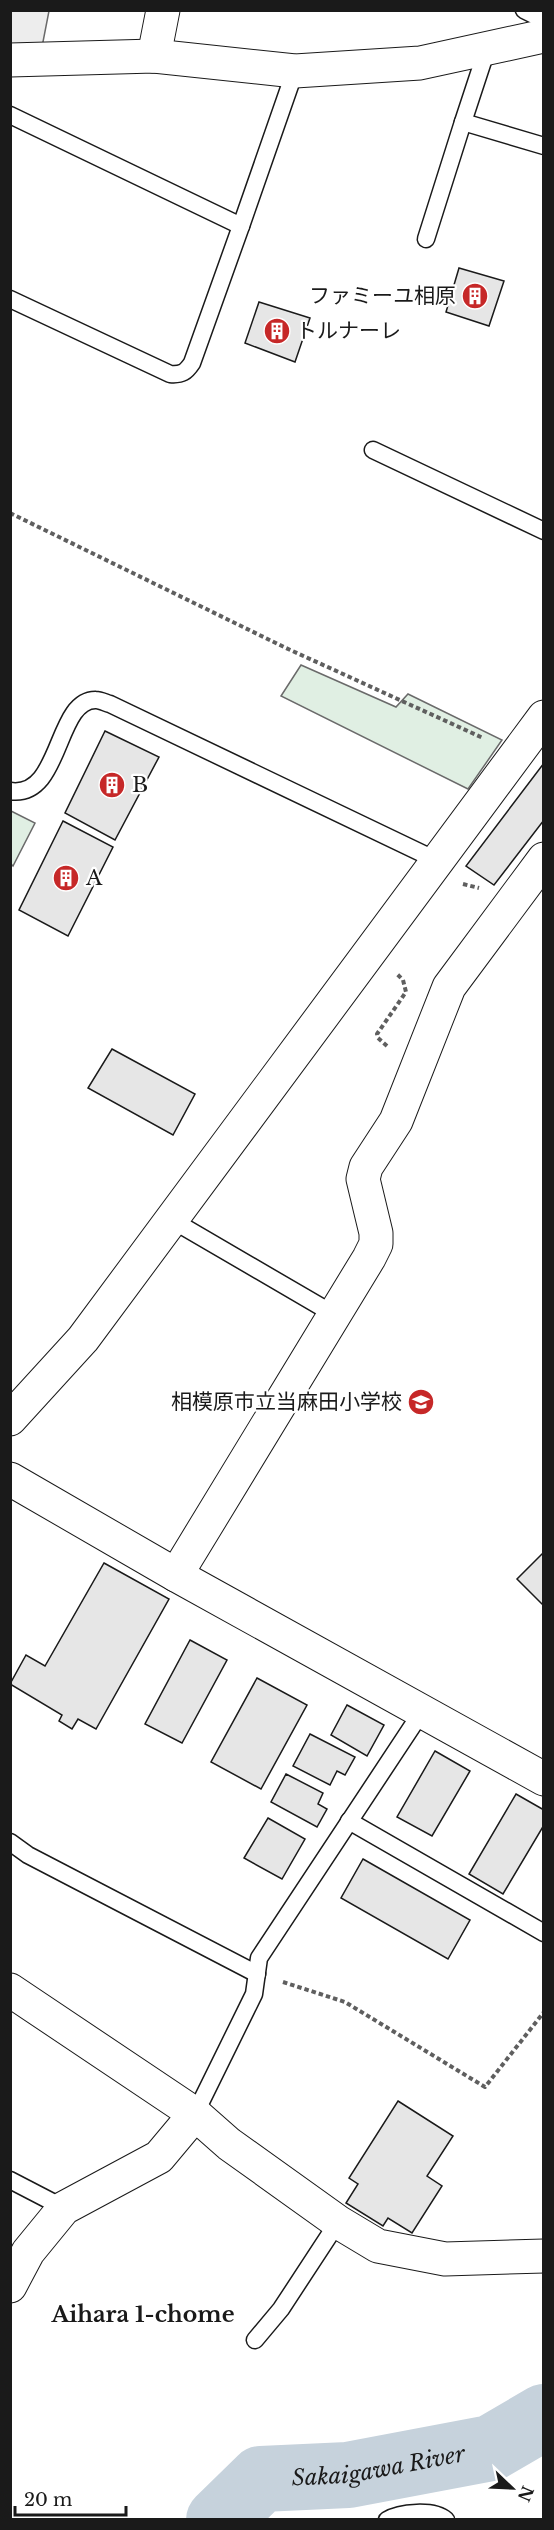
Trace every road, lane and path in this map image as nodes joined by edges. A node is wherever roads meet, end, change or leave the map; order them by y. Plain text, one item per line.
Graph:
1 (163, 10) edge
2 (524, 10) edge
3 (543, 20) edge
4 (543, 36) edge
5 (487, 49) junction
6 (154, 56) junction
7 (10, 60) edge
8 (295, 71) junction
9 (10, 115) edge
10 (463, 122) junction
11 (543, 146) edge
12 (241, 226) junction
13 (426, 239) dead end
14 (10, 299) edge
15 (373, 450) dead end
16 (10, 513) edge
17 (543, 531) edge
18 (543, 717) edge
19 (516, 754) junction
20 (10, 791) edge
21 (543, 859) edge
22 (447, 871) junction
23 (486, 890) dead end
24 (172, 1220) junction
25 (335, 1315) junction
26 (10, 1419) edge
27 (10, 1479) edge
28 (176, 1575) junction
29 (421, 1713) junction
30 (543, 1779) edge
31 (349, 1821) junction
32 (10, 1842) edge
33 (543, 1933) edge
34 (257, 1974) junction
35 (10, 1990) edge
36 (543, 2012) edge
37 (195, 2114) junction
38 (10, 2180) edge
39 (64, 2208) junction
40 (338, 2222) junction
41 (543, 2256) edge
42 (10, 2286) edge
43 (255, 2340) dead end
44 (387, 2520) edge
45 (446, 2520) edge

1 - 6 street
2 - 3 lane
4 - 5 street
5 - 8 street
5 - 10 lane
6 - 7 street
6 - 8 street
8 - 12 lane
9 - 12 lane
10 - 11 lane
10 - 13 lane
12 - 14 lane
15 - 17 lane
16 - 19 path
18 - 19 street
19 - 22 street
20 - 22 lane
21 - 25 street
22 - 23 path
22 - 24 street
24 - 25 lane
24 - 26 street
25 - 28 street
27 - 28 street
28 - 29 street
29 - 30 street
29 - 31 lane
31 - 33 lane
31 - 34 lane
32 - 34 lane
34 - 36 path
34 - 37 lane
35 - 37 street
37 - 39 street
37 - 40 street
38 - 39 lane
39 - 42 street
40 - 41 street
40 - 43 lane
44 - 45 lane

